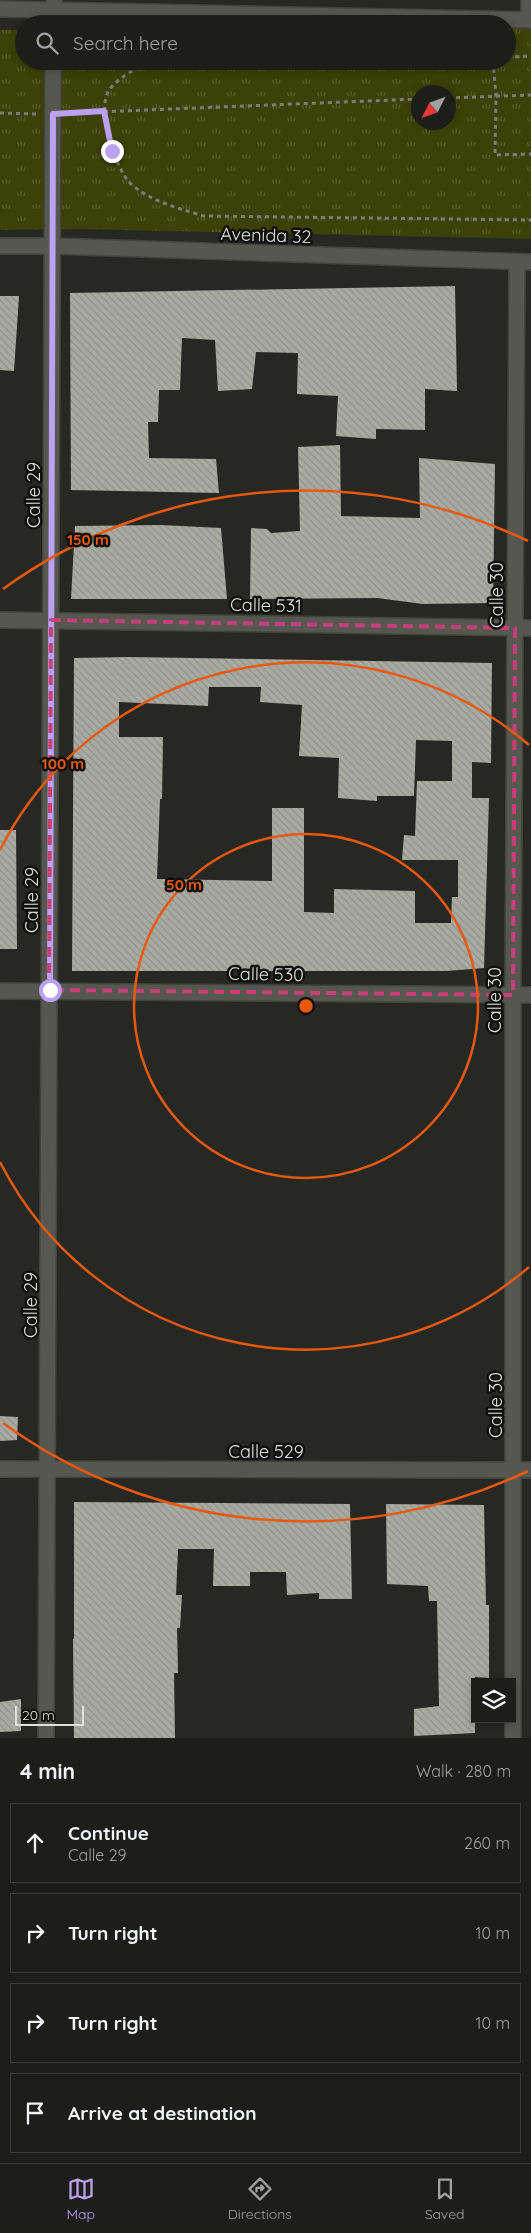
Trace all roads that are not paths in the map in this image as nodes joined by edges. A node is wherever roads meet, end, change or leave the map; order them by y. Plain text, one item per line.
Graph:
1 (529, 0) edge
2 (0, 9) edge
3 (53, 11) edge
4 (265, 15) edge
5 (516, 20) edge
6 (530, 20) edge
7 (53, 70) edge
8 (0, 246) edge
9 (53, 246) junction
10 (524, 262) edge
11 (0, 620) edge
12 (51, 620) junction
13 (515, 628) junction
14 (531, 628) edge
15 (50, 990) junction
16 (0, 991) edge
17 (512, 995) junction
18 (531, 995) edge
19 (0, 1469) edge
20 (48, 1470) junction
21 (514, 1470) junction
22 (531, 1470) edge
23 (46, 1738) edge
24 (513, 1738) edge

1 - 6 street
2 - 3 street
3 - 4 street
5 - 6 street
7 - 9 street, Calle 29
8 - 9 street, Avenida 32
9 - 10 street, Avenida 32
9 - 12 street, Calle 29
10 - 13 street, Calle 30
11 - 12 street, Calle 531
12 - 13 street, Calle 531
12 - 15 street, Calle 29
13 - 14 street, Calle 531
13 - 17 street, Calle 30
15 - 16 street, Calle 530
15 - 17 street, Calle 530
15 - 20 street, Calle 29
17 - 18 street, Calle 530
17 - 21 street, Calle 30
19 - 20 street, Calle 529
20 - 21 street, Calle 529
20 - 23 street, Calle 29
21 - 22 street, Calle 529
21 - 24 street, Calle 30

